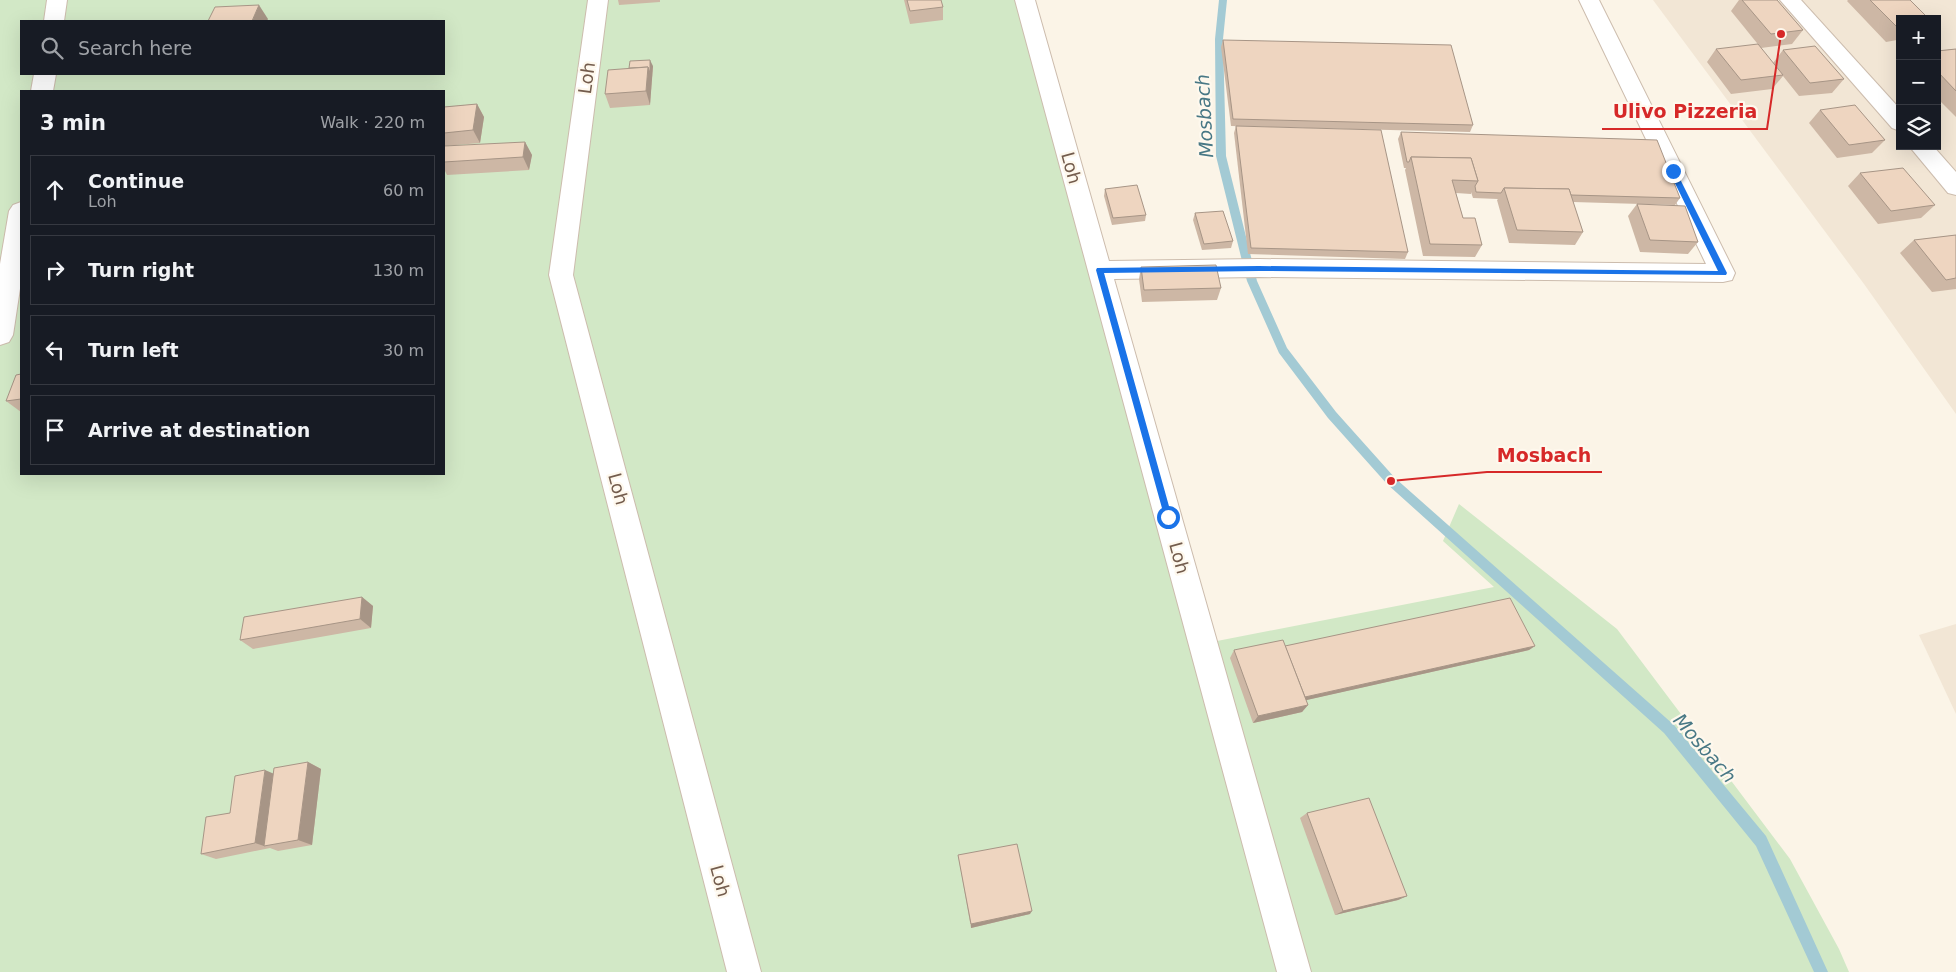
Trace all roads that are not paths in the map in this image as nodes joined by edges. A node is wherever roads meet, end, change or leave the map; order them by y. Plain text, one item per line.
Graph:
1 (58, 0) edge
2 (598, 0) edge
3 (1025, 0) edge
4 (1589, 0) edge
5 (1790, 0) edge
6 (54, 20) edge
7 (45, 75) edge
8 (42, 90) edge
9 (1896, 119) edge
10 (1924, 150) edge
11 (1956, 187) edge
12 (20, 217) edge
13 (1100, 270) junction
14 (0, 335) edge
15 (744, 972) edge
16 (1294, 972) edge

1 - 6 street
2 - 15 street, Loh
3 - 13 street, Loh
4 - 13 street
5 - 9 street
7 - 8 street
10 - 11 street
12 - 14 street
13 - 16 street, Loh

